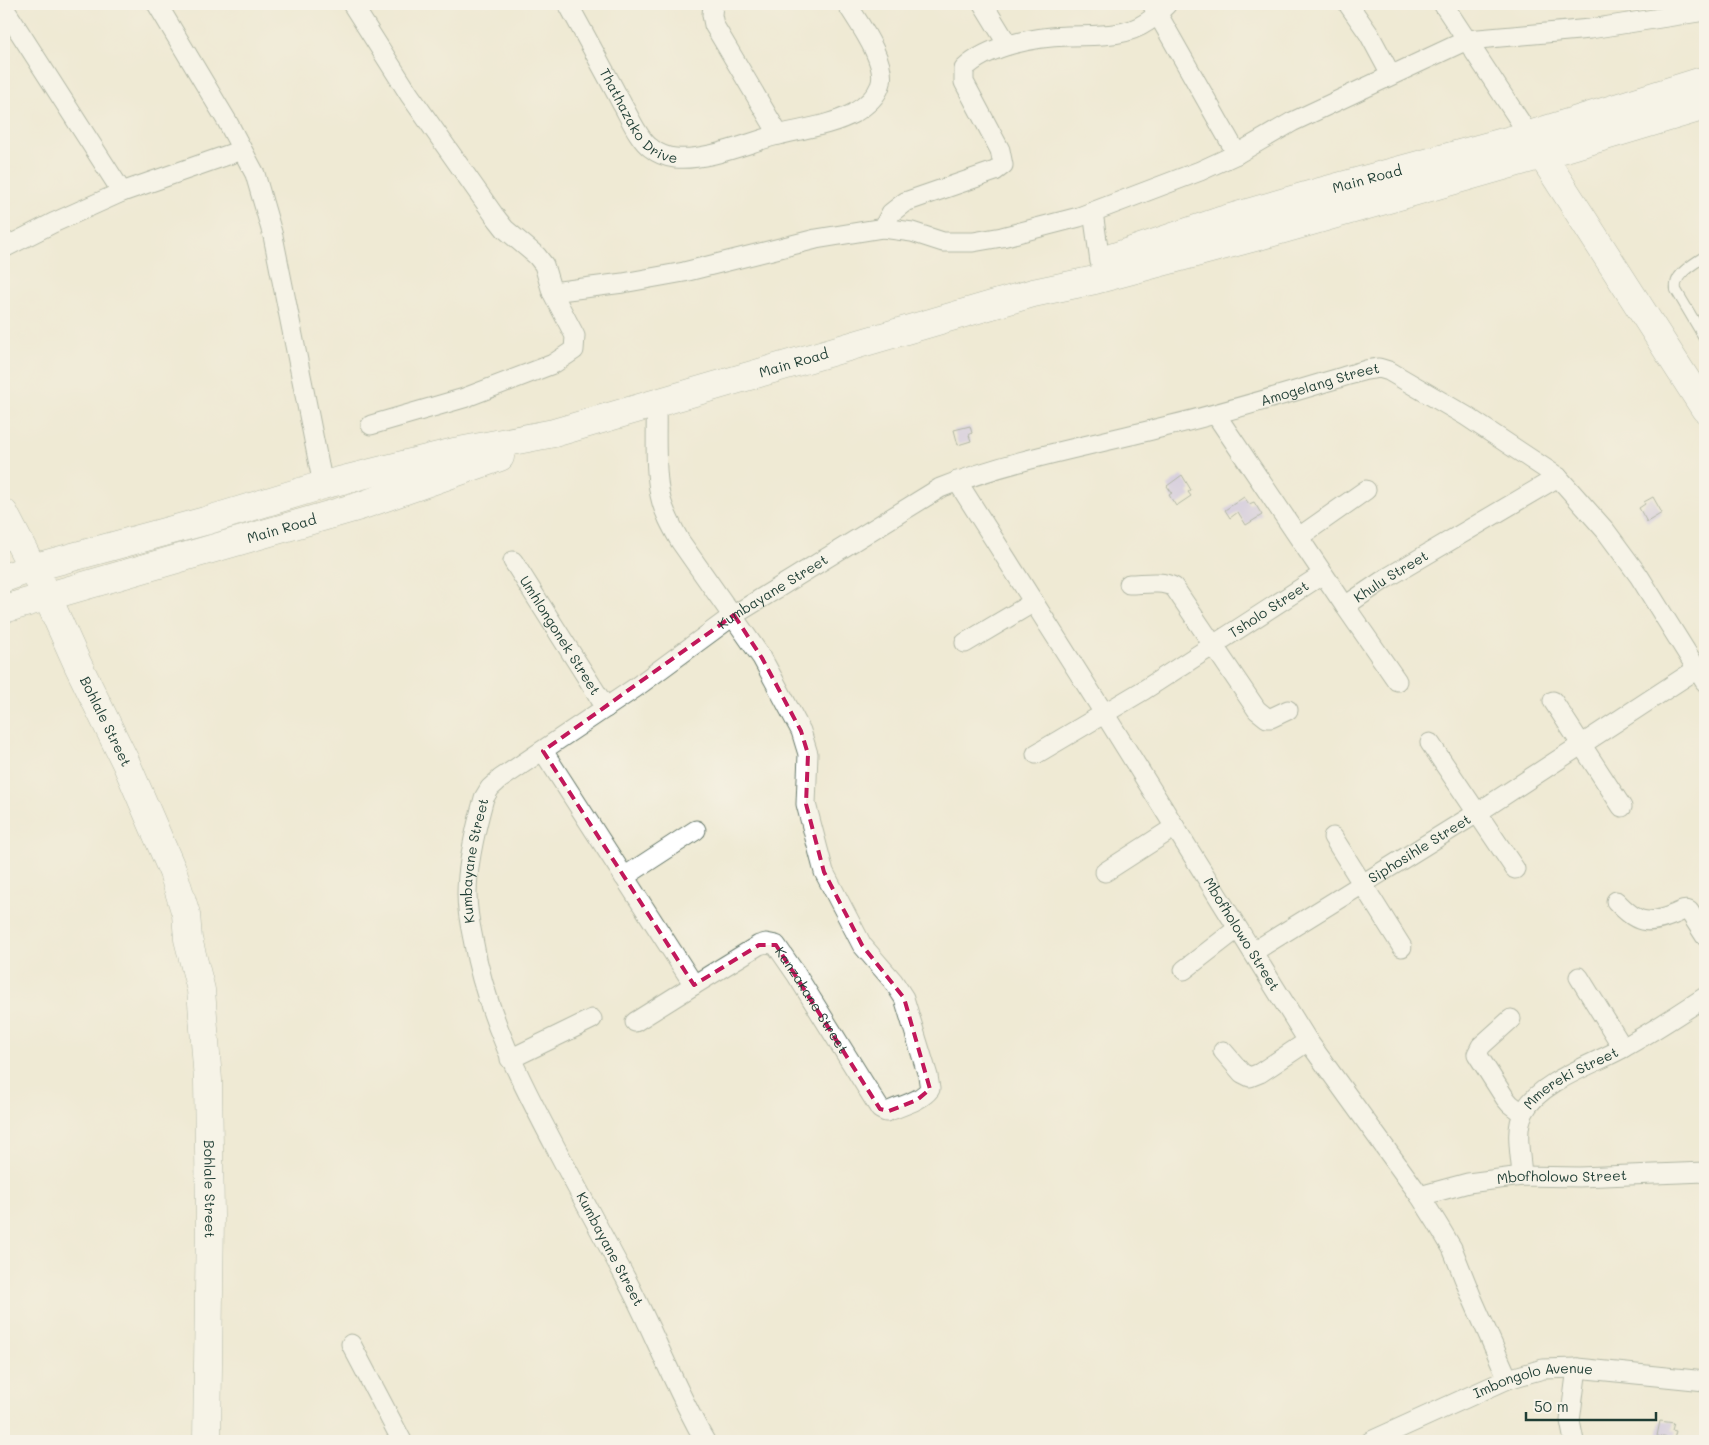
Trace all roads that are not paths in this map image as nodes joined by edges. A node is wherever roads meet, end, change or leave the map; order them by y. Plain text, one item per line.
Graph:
1 (157, 4) edge
2 (352, 4) edge
3 (568, 4) edge
4 (713, 4) edge
5 (847, 4) edge
6 (983, 4) edge
7 (1348, 4) edge
8 (1443, 4) edge
9 (1159, 7) edge
10 (4, 8) edge
11 (1705, 11) edge
12 (1466, 40) junction
13 (1008, 45) junction
14 (1391, 75) junction
15 (1705, 80) edge
16 (1705, 106) edge
17 (779, 135) junction
18 (1536, 145) junction
19 (242, 150) junction
20 (1237, 154) junction
21 (122, 192) junction
22 (1094, 212) junction
23 (883, 228) junction
24 (4, 248) edge
25 (1705, 256) edge
26 (1100, 262) junction
27 (552, 292) junction
28 (1032, 293) junction
29 (1705, 339) edge
30 (1698, 393) edge
31 (656, 403) junction
32 (1216, 415) junction
33 (371, 425) dead end
34 (554, 433) junction
35 (1558, 477) junction
36 (957, 481) junction
37 (323, 485) junction
38 (1366, 490) dead end
39 (905, 510) joint
40 (4, 513) edge
41 (1299, 537) junction
42 (513, 561) dead end
43 (14, 568) edge
44 (1323, 574) junction
45 (1129, 584) dead end
46 (26, 602) edge
47 (1034, 602) junction
48 (1345, 606) junction
49 (734, 616) junction
50 (965, 643) dead end
51 (1214, 645) junction
52 (1701, 676) edge
53 (1397, 681) dead end
54 (1553, 700) dead end
55 (606, 708) junction
56 (1288, 710) dead end
57 (1104, 713) junction
58 (1430, 743) dead end
59 (1581, 745) junction
60 (543, 751) junction
61 (1036, 754) dead end
62 (1622, 806) dead end
63 (1477, 813) junction
64 (1175, 827) junction
65 (696, 830) dead end
66 (1334, 838) dead end
67 (1515, 869) dead end
68 (1105, 872) dead end
69 (624, 877) junction
70 (1362, 884) junction
71 (1616, 901) dead end
72 (1237, 929) junction
73 (1705, 936) edge
74 (1402, 947) dead end
75 (1253, 952) junction
76 (1184, 970) dead end
77 (1579, 976) dead end
78 (694, 985) junction
79 (1705, 997) edge
80 (592, 1019) dead end
81 (1512, 1019) dead end
82 (635, 1022) dead end
83 (1308, 1041) junction
84 (1623, 1048) junction
85 (1223, 1051) dead end
86 (510, 1059) junction
87 (1523, 1114) junction
88 (1705, 1172) edge
89 (1522, 1176) junction
90 (1420, 1196) junction
91 (351, 1344) dead end
92 (1577, 1368) junction
93 (1508, 1379) junction
94 (1705, 1381) edge
95 (207, 1441) edge
96 (402, 1441) edge
97 (705, 1441) edge
98 (1372, 1441) edge
99 (1574, 1441) edge

1 - 19 street
2 - 27 street
3 - 17 street, Thathazako Drive
4 - 17 street
5 - 17 street, Thathazako Drive
6 - 13 street
7 - 14 street
8 - 12 street
9 - 13 street
9 - 20 street
10 - 21 street
11 - 12 street
12 - 14 street
12 - 18 street
13 - 23 street
14 - 20 street
15 - 18 main road, Main Road
16 - 18 main road, Main Road
18 - 26 main road, Main Road
18 - 28 main road, Main Road
18 - 30 main road
19 - 21 street
19 - 37 street
20 - 22 street
21 - 24 street
22 - 23 street
22 - 26 street
23 - 27 street
25 - 29 lane
26 - 28 main road, Main Road
27 - 33 street
28 - 31 main road, Main Road
31 - 34 main road, Main Road
31 - 49 street
32 - 35 street, Amogelang Street
32 - 36 street, Amogelang Street
32 - 41 street, Khulu Street
34 - 37 main road, Main Road
34 - 46 main road, Main Road
35 - 48 street, Khulu Street
35 - 52 street, Amogelang Street
36 - 39 street, Amogelang Street
36 - 47 street, Mbofholowo Street
37 - 43 main road, Main Road
38 - 41 street
39 - 49 street, Kumbayane Street
40 - 43 main road, Bohlale Street
41 - 44 street, Khulu Street
42 - 55 street, Umhlongonek Street
43 - 46 main road, Bohlale Street
44 - 48 street, Khulu Street
44 - 51 street, Tsholo Street
45 - 51 street, Tsholo Street
46 - 95 main road, Bohlale Street
47 - 50 street
47 - 57 street, Mbofholowo Street
48 - 53 street
49 - 55 street, Kumbayane Street
49 - 78 street, Kanzakane Street
51 - 56 street, Tsholo Street
51 - 57 street, Tsholo Street
52 - 59 street, Siphosihle Street
54 - 59 street
55 - 60 street, Kumbayane Street
57 - 61 street
57 - 64 street, Mbofholowo Street
58 - 63 street, Siphosihle Street
59 - 62 street
59 - 63 street, Siphosihle Street
60 - 69 street
60 - 86 street, Kumbayane Street
63 - 67 street, Siphosihle Street
63 - 70 street, Siphosihle Street
64 - 68 street
64 - 72 street, Mbofholowo Street
65 - 69 street
66 - 70 street, Siphosihle Street
69 - 78 street
70 - 74 street, Siphosihle Street
70 - 75 street, Siphosihle Street
71 - 73 street
72 - 75 street, Mbofholowo Street
72 - 76 street
75 - 83 street, Mbofholowo Street
77 - 84 street, Mmereki Street
78 - 82 street, Kanzakane Street
79 - 84 street, Mmereki Street
80 - 86 street
81 - 87 street, Mmereki Street
83 - 85 street
83 - 90 street, Mbofholowo Street
84 - 87 street, Mmereki Street
86 - 97 street, Kumbayane Street
87 - 89 street, Mmereki Street
88 - 89 street, Mbofholowo Street
89 - 90 street, Mbofholowo Street
90 - 93 street, Mbofholowo Street
91 - 96 street
92 - 93 street, Imbongolo Avenue
92 - 94 street, Imbongolo Avenue
92 - 99 street
93 - 98 street, Imbongolo Avenue

